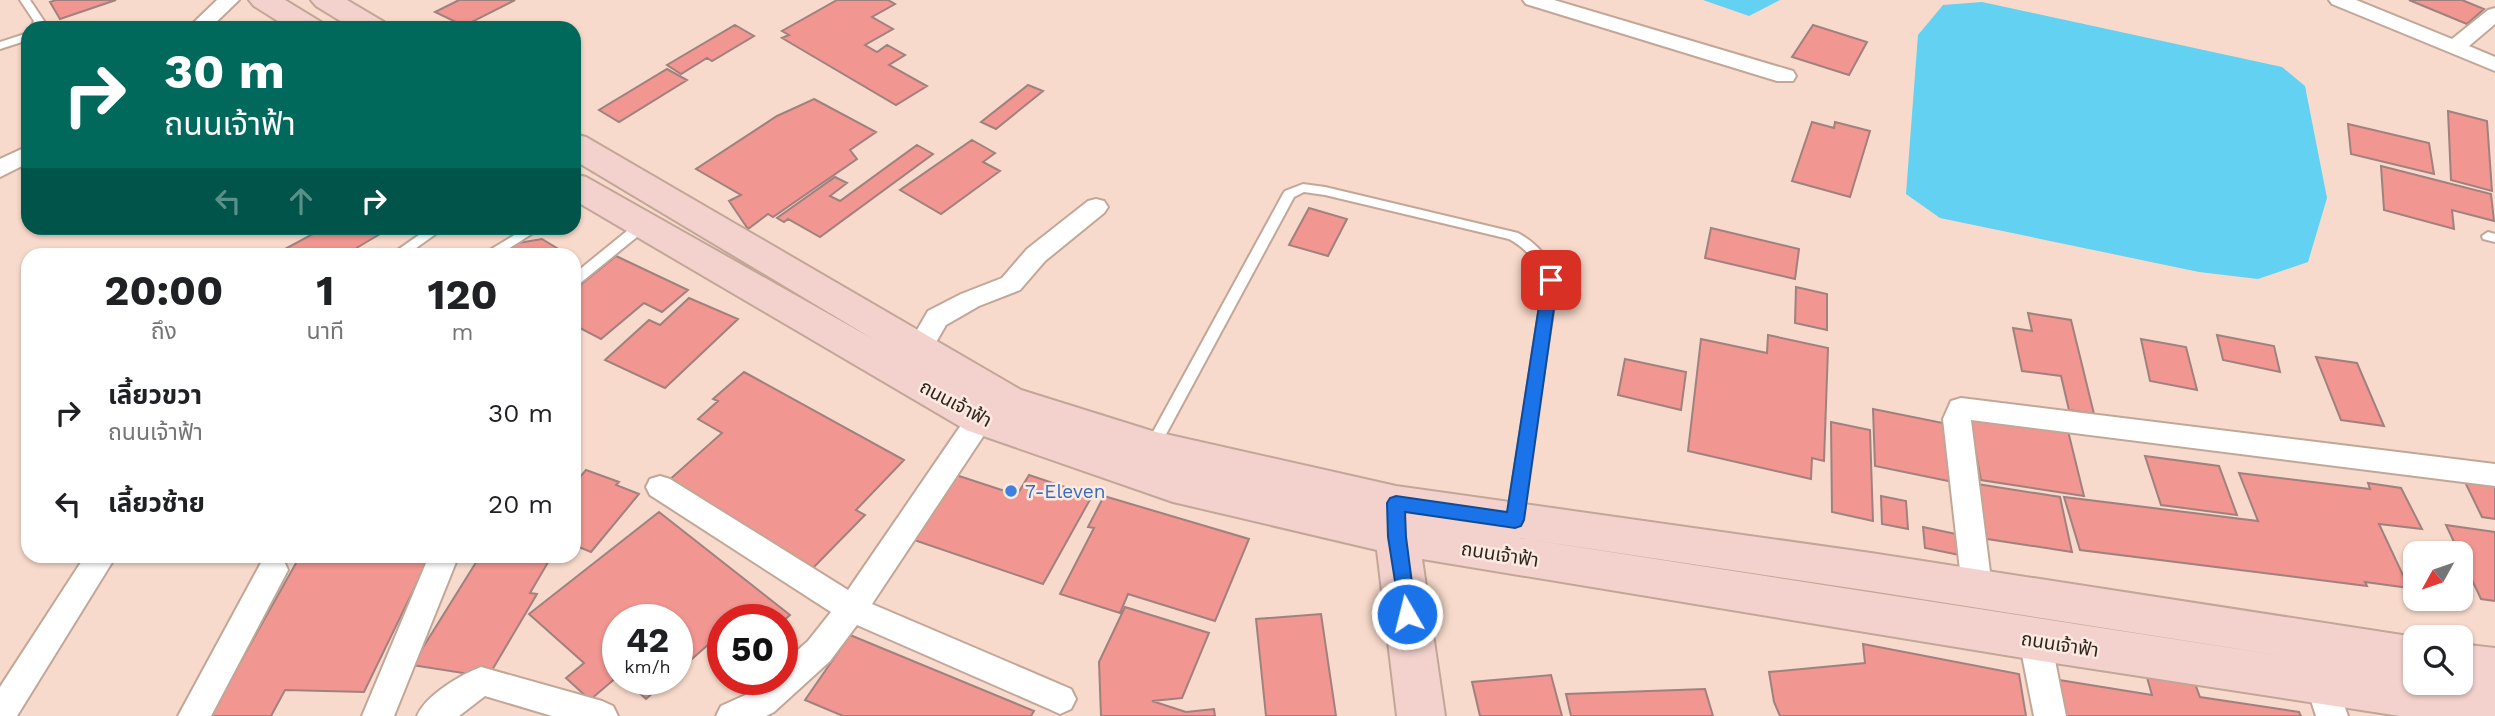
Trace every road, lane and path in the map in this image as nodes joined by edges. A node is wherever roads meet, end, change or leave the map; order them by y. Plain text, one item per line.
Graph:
1 (25, 0) edge
2 (229, 0) edge
3 (326, 0) edge
4 (1533, 0) edge
5 (2339, 0) edge
6 (2480, 0) edge
7 (269, 1) edge
8 (2495, 6) edge
9 (2495, 14) edge
10 (40, 21) edge
11 (206, 21) edge
12 (299, 21) edge
13 (361, 21) edge
14 (21, 38) edge
15 (0, 46) edge
16 (2454, 48) junction
17 (2495, 65) edge
18 (1785, 76) dead end
19 (581, 149) edge
20 (21, 156) edge
21 (1, 163) edge
22 (581, 195) edge
23 (1096, 207) dead end
24 (643, 225) junction
25 (427, 235) edge
26 (523, 235) edge
27 (407, 248) edge
28 (500, 248) edge
29 (581, 275) edge
30 (919, 349) junction
31 (980, 419) junction
32 (1152, 447) junction
33 (2495, 475) edge
34 (660, 487) dead end
35 (1396, 520) junction
36 (1515, 520) junction
37 (97, 563) edge
38 (440, 563) edge
39 (273, 570) dead end
40 (1976, 588) junction
41 (852, 609) junction
42 (2035, 640) junction
43 (2403, 655) edge
44 (2473, 666) edge
45 (2495, 669) edge
46 (1060, 699) dead end
47 (2327, 699) edge
48 (2495, 709) edge
49 (0, 715) edge
50 (194, 716) edge
51 (378, 716) edge
52 (433, 716) edge
53 (602, 716) edge
54 (732, 716) edge
55 (1421, 716) edge
56 (2050, 716) edge

1 - 10 lane
2 - 11 street
3 - 13 main road
4 - 18 street
5 - 16 street
6 - 8 street
7 - 12 main road
9 - 16 street
14 - 15 lane
16 - 17 street
19 - 30 main road, ถนนเจ้าฟ้า
20 - 21 street
22 - 24 main road, ถนนเจ้าฟ้า
23 - 30 street
24 - 29 lane
24 - 31 main road, ถนนเจ้าฟ้า
25 - 27 lane
26 - 28 lane
30 - 32 main road, ถนนเจ้าฟ้า
31 - 35 main road, ถนนเจ้าฟ้า
31 - 41 street
32 - 35 main road, ถนนเจ้าฟ้า
32 - 36 lane
33 - 40 street
34 - 41 street
35 - 36 main road, ถนนเจ้าฟ้า
35 - 42 main road, ถนนเจ้าฟ้า
35 - 55 main road
36 - 40 main road, ถนนเจ้าฟ้า
37 - 49 street
38 - 51 street
39 - 50 street
40 - 43 main road, ถนนเจ้าฟ้า
41 - 46 street
41 - 54 street
42 - 47 main road, ถนนเจ้าฟ้า
42 - 56 street
44 - 45 main road
47 - 48 main road, ถนนเจ้าฟ้า
52 - 53 street

